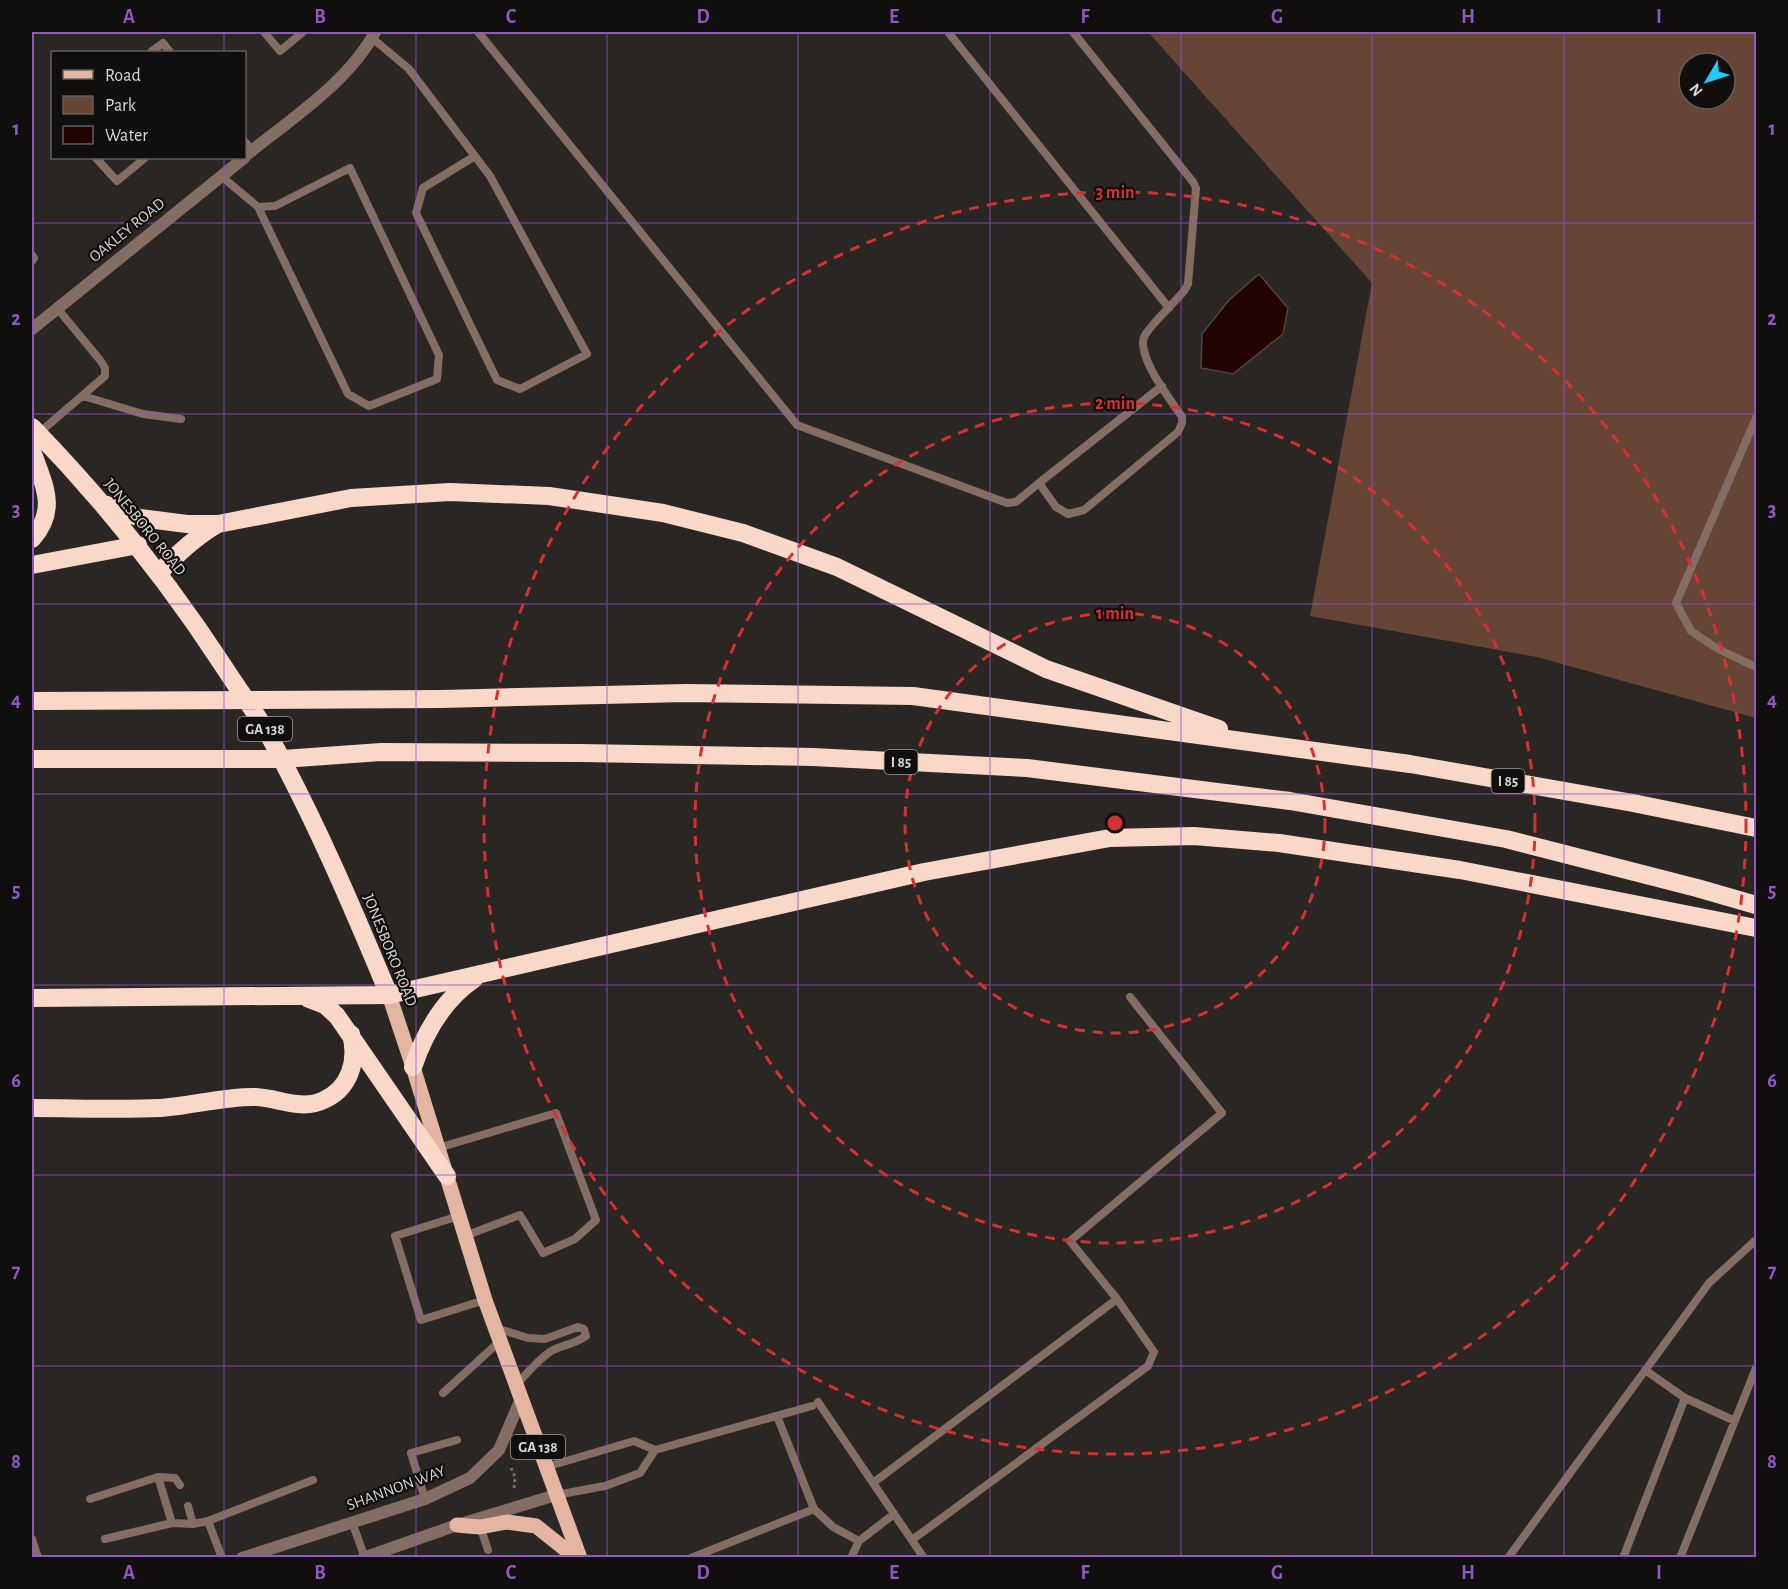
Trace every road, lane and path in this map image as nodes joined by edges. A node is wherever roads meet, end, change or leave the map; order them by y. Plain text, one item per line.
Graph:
1 (264, 32) edge
2 (303, 32) edge
3 (478, 32) edge
4 (948, 32) edge
5 (1073, 32) edge
6 (374, 35) edge
7 (152, 51) edge
8 (169, 51) edge
9 (246, 151) edge
10 (475, 156) junction
11 (97, 159) edge
12 (144, 159) edge
13 (238, 159) edge
14 (221, 176) junction
15 (258, 207) junction
16 (32, 255) edge
17 (32, 261) edge
18 (57, 308) junction
19 (1169, 308) junction
20 (32, 328) edge
21 (1162, 386) junction
22 (83, 396) junction
23 (1756, 418) edge
24 (182, 419) dead end
25 (34, 437) edge
26 (1039, 483) junction
27 (102, 503) junction
28 (218, 524) junction
29 (32, 539) edge
30 (138, 545) junction
31 (32, 565) edge
32 (159, 573) junction
33 (1756, 666) edge
34 (32, 700) edge
35 (1258, 742) junction
36 (32, 759) edge
37 (1756, 828) edge
38 (1756, 905) edge
39 (1756, 928) edge
40 (482, 974) junction
41 (388, 995) junction
42 (303, 997) junction
43 (1130, 997) dead end
44 (32, 998) edge
45 (351, 1034) junction
46 (413, 1067) junction
47 (32, 1108) edge
48 (438, 1148) junction
49 (447, 1176) junction
50 (459, 1216) junction
51 (465, 1236) junction
52 (1756, 1240) edge
53 (1118, 1299) junction
54 (485, 1300) junction
55 (497, 1334) junction
56 (1756, 1368) edge
57 (1645, 1370) junction
58 (443, 1393) dead end
59 (518, 1393) junction
60 (1685, 1398) junction
61 (777, 1416) junction
62 (1735, 1421) junction
63 (458, 1440) dead end
64 (655, 1450) junction
65 (545, 1467) junction
66 (511, 1468) dead end
67 (158, 1477) junction
68 (313, 1480) dead end
69 (873, 1483) junction
70 (180, 1485) dead end
71 (514, 1490) dead end
72 (556, 1495) junction
73 (90, 1499) dead end
74 (425, 1499) junction
75 (188, 1506) dead end
76 (814, 1509) junction
77 (894, 1514) junction
78 (208, 1521) junction
79 (352, 1522) junction
80 (172, 1523) junction
81 (478, 1523) junction
82 (193, 1524) junction
83 (457, 1525) joint
84 (32, 1539) edge
85 (105, 1539) dead end
86 (912, 1540) junction
87 (859, 1541) junction
88 (488, 1550) dead end
89 (38, 1557) edge
90 (222, 1557) edge
91 (242, 1557) edge
92 (364, 1557) edge
93 (578, 1557) edge
94 (691, 1557) edge
95 (851, 1557) edge
96 (924, 1557) edge
97 (1508, 1557) edge
98 (1623, 1557) edge
99 (1680, 1557) edge

1 - 2 lane
3 - 26 lane
4 - 19 lane
5 - 19 lane
6 - 9 street, OAKLEY ROAD
6 - 10 lane
7 - 8 lane
10 - 10 lane
11 - 12 lane
13 - 14 street, OAKLEY ROAD
14 - 15 lane
14 - 18 street, OAKLEY ROAD
15 - 15 lane
16 - 17 lane
18 - 20 street, OAKLEY ROAD
18 - 22 lane
19 - 21 lane
21 - 26 lane
21 - 26 lane
22 - 24 lane
22 - 25 lane
23 - 33 lane
25 - 27 highway, JONESBORO ROAD / GA 138
25 - 29 highway
27 - 28 highway
27 - 30 highway, JONESBORO ROAD / GA 138
28 - 32 highway
28 - 35 highway
30 - 31 highway
30 - 32 highway, JONESBORO ROAD / GA 138
32 - 41 highway, JONESBORO ROAD / GA 138
34 - 35 highway, I 85
35 - 37 highway, I 85
36 - 38 highway, I 85
39 - 40 highway
40 - 41 highway
40 - 46 highway
41 - 42 highway
41 - 46 main road, JONESBORO ROAD / GA 138
42 - 44 highway
42 - 45 highway
43 - 53 lane
45 - 47 highway
45 - 49 highway
46 - 48 main road, JONESBORO ROAD / GA 138
48 - 49 main road, JONESBORO ROAD / GA 138
48 - 51 lane
49 - 50 main road, JONESBORO ROAD / GA 138
50 - 51 main road, JONESBORO ROAD / GA 138
50 - 54 lane
51 - 54 main road, JONESBORO ROAD / GA 138
52 - 57 lane
53 - 69 lane
53 - 86 lane
54 - 55 main road, JONESBORO ROAD / GA 138
55 - 58 lane
55 - 59 main road, JONESBORO ROAD / GA 138
55 - 59 lane
56 - 62 lane
57 - 60 lane
57 - 97 lane
59 - 65 main road, JONESBORO ROAD / GA 138
59 - 74 street, SHANNON WAY
60 - 62 lane
60 - 98 lane
61 - 64 lane
61 - 69 lane
61 - 76 lane
62 - 99 lane
63 - 74 lane
64 - 65 lane
64 - 72 lane
65 - 72 main road, JONESBORO ROAD / GA 138
66 - 71 path
67 - 70 lane
67 - 73 lane
67 - 80 lane
68 - 78 lane
69 - 77 lane
72 - 81 street
72 - 93 main road, JONESBORO ROAD / GA 138
74 - 79 street, SHANNON WAY
75 - 82 lane
76 - 87 lane
76 - 94 lane
77 - 86 lane
77 - 87 lane
78 - 82 lane
78 - 90 lane
79 - 91 street, SHANNON WAY
79 - 92 lane
80 - 82 lane
80 - 85 lane
81 - 83 main road
81 - 88 lane
81 - 93 main road
83 - 92 street
84 - 89 lane
86 - 96 lane
87 - 95 lane

